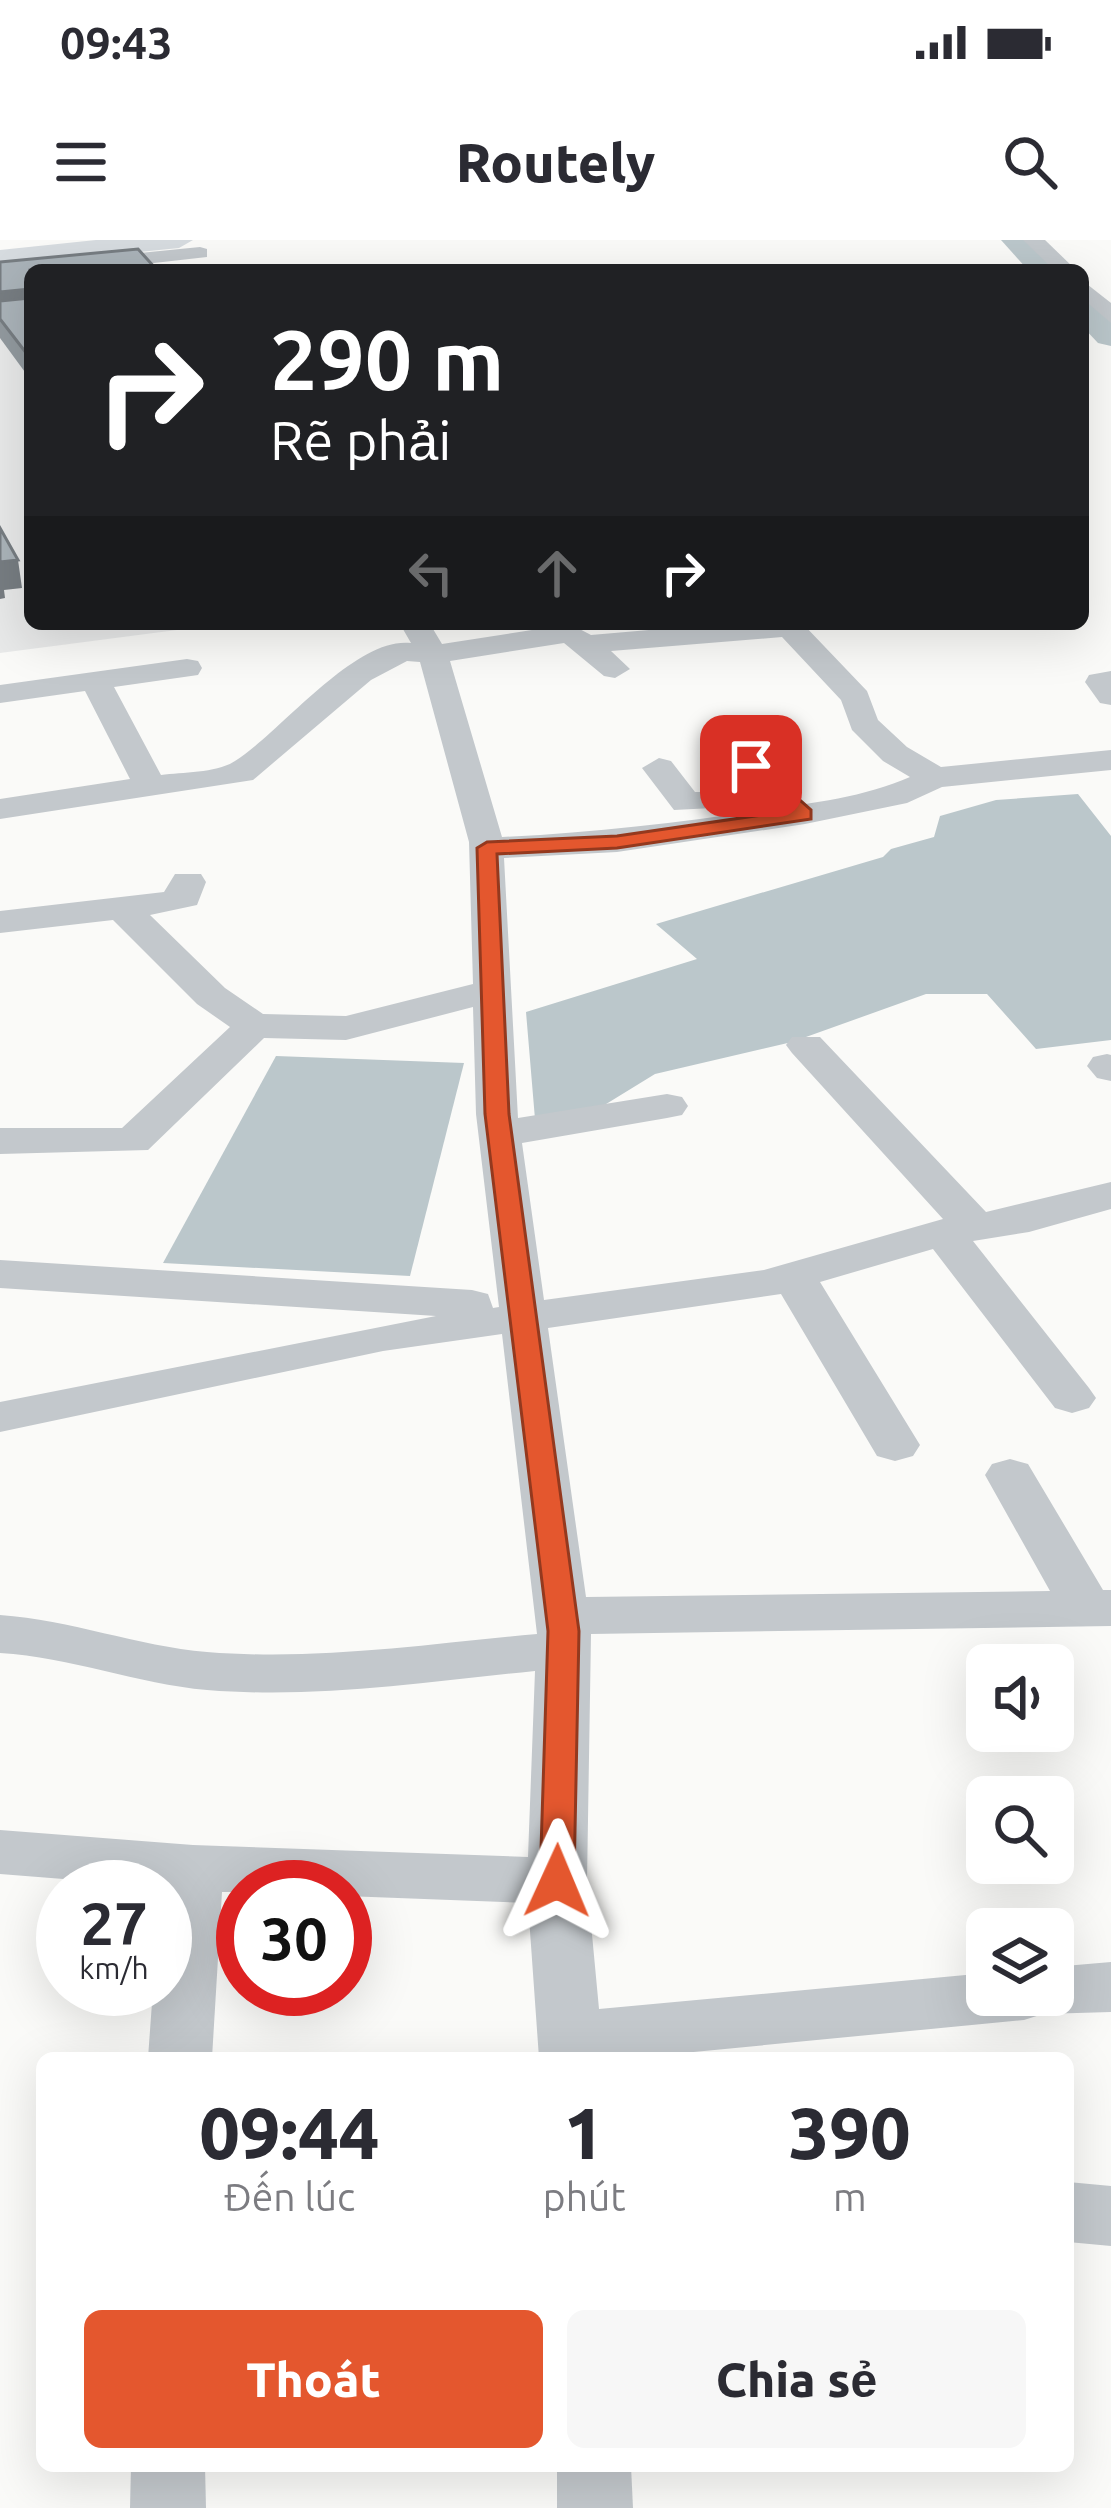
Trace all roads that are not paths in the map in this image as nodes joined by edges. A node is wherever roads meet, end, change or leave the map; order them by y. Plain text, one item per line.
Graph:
1 (1033, 240) edge
2 (190, 244) edge
3 (0, 258) edge
4 (59, 264) edge
5 (1059, 264) edge
6 (1089, 293) edge
7 (1111, 316) edge
8 (753, 630) edge
9 (792, 630) edge
10 (424, 639) edge
11 (586, 644) junction
12 (187, 668) dead end
13 (615, 669) dead end
14 (1111, 680) edge
15 (95, 681) junction
16 (0, 694) edge
17 (1111, 696) edge
18 (1111, 760) edge
19 (751, 766) dead end
20 (659, 768) dead end
21 (935, 778) junction
22 (151, 787) junction
23 (793, 804) junction
24 (0, 809) edge
25 (487, 848) junction
26 (188, 882) dead end
27 (122, 909) junction
28 (0, 922) edge
29 (492, 991) junction
30 (254, 1026) junction
31 (806, 1046) dead end
32 (667, 1106) dead end
33 (499, 1134) junction
34 (0, 1141) edge
35 (1111, 1195) edge
36 (959, 1230) junction
37 (0, 1274) edge
38 (793, 1276) junction
39 (525, 1313) junction
40 (1072, 1398) dead end
41 (0, 1417) edge
42 (895, 1445) dead end
43 (1010, 1475) dead end
44 (1098, 1607) edge
45 (562, 1633) junction
46 (0, 1634) edge
47 (0, 1852) edge
48 (193, 1868) junction
49 (557, 1881) junction
50 (1111, 1987) edge
51 (1074, 1990) edge
52 (966, 2002) edge
53 (570, 2048) edge
54 (180, 2052) edge
55 (1074, 2213) edge
56 (1111, 2216) edge
57 (168, 2472) edge
58 (594, 2472) edge
59 (168, 2508) edge
60 (595, 2508) edge

1 - 5 street
2 - 3 highway
2 - 4 street
6 - 7 street
8 - 11 street
9 - 21 street
10 - 11 street
10 - 22 street
10 - 25 street
11 - 13 street
12 - 15 street
14 - 17 street
15 - 16 street
15 - 22 street
18 - 21 street
19 - 23 street
20 - 23 street
21 - 23 street
22 - 24 street
23 - 25 street
25 - 29 street
26 - 27 street
27 - 28 street
27 - 30 street
29 - 30 street
29 - 33 street
30 - 34 street
31 - 36 street
32 - 33 street
33 - 39 street
35 - 36 street
36 - 38 street
36 - 40 street
37 - 39 street
38 - 39 street
38 - 42 street
39 - 41 street
39 - 45 street
43 - 44 street
44 - 45 street
45 - 46 street
45 - 49 street
47 - 48 street
48 - 49 street
48 - 54 street
49 - 53 street
50 - 51 street
52 - 53 street
55 - 56 street
57 - 59 street
58 - 60 street

